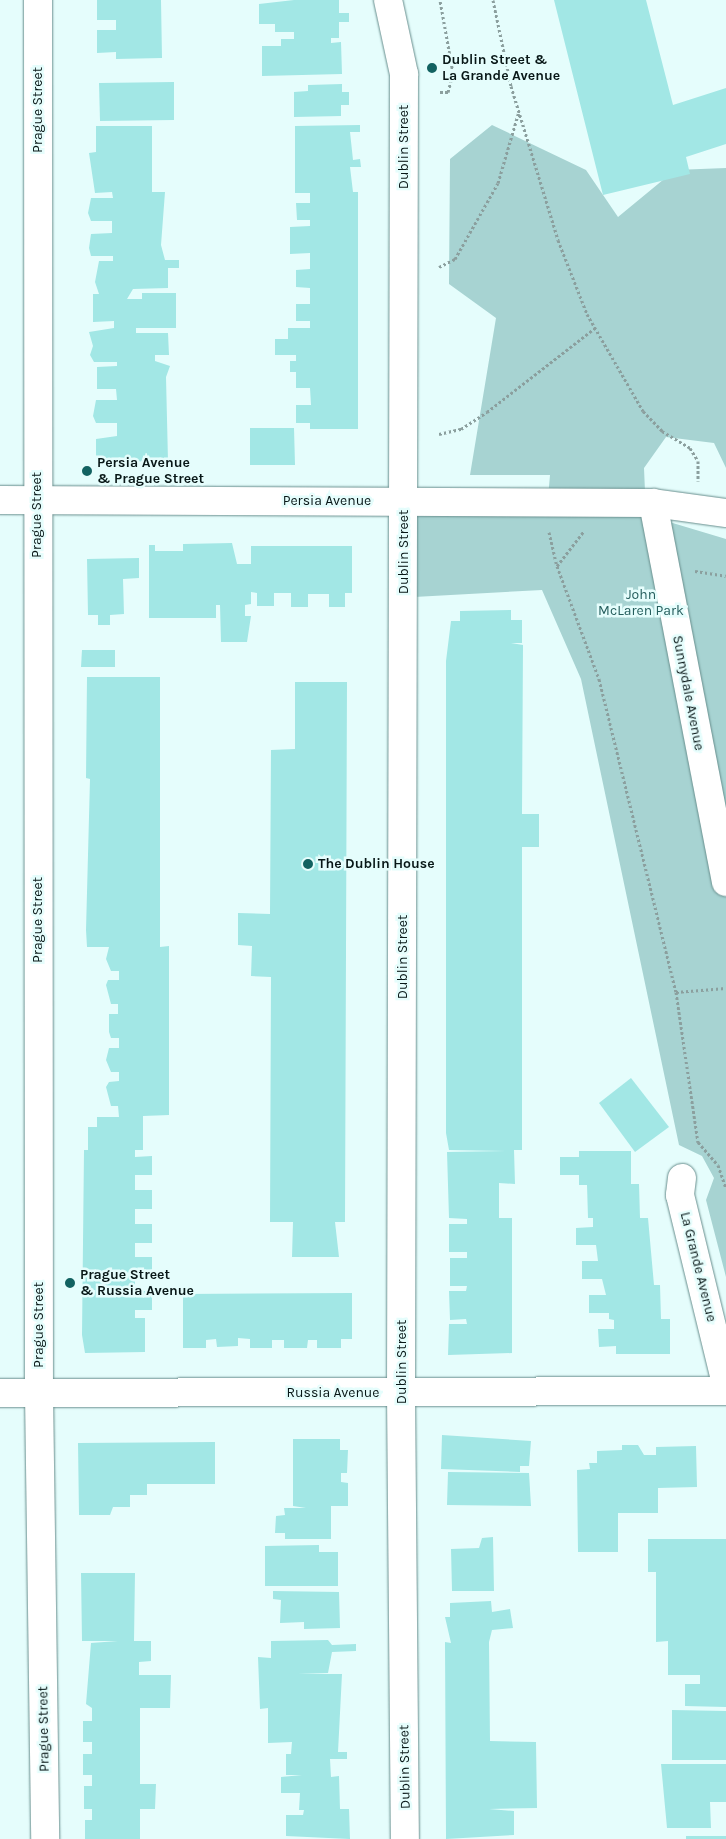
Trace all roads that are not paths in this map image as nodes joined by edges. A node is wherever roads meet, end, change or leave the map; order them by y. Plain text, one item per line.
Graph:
1 (38, 0) edge
2 (388, 0) edge
3 (0, 500) edge
4 (37, 500) junction
5 (403, 502) junction
6 (653, 503) junction
7 (726, 513) edge
8 (726, 882) edge
9 (682, 1178) dead end
10 (726, 1384) edge
11 (726, 1391) edge
12 (0, 1393) edge
13 (39, 1393) junction
14 (401, 1393) junction
15 (45, 1839) edge
16 (405, 1839) edge

1 - 4 street, Prague Street
2 - 5 street, Dublin Street
3 - 4 street, Persia Avenue
4 - 5 street, Persia Avenue
4 - 13 street, Prague Street
5 - 6 street, Persia Avenue
5 - 14 street, Dublin Street
6 - 7 street, Persia Avenue
6 - 8 street, Sunnydale Avenue
9 - 10 street, La Grande Avenue
11 - 14 street, Russia Avenue
12 - 13 street, Russia Avenue
13 - 14 street, Russia Avenue
13 - 15 street, Prague Street
14 - 16 street, Dublin Street

